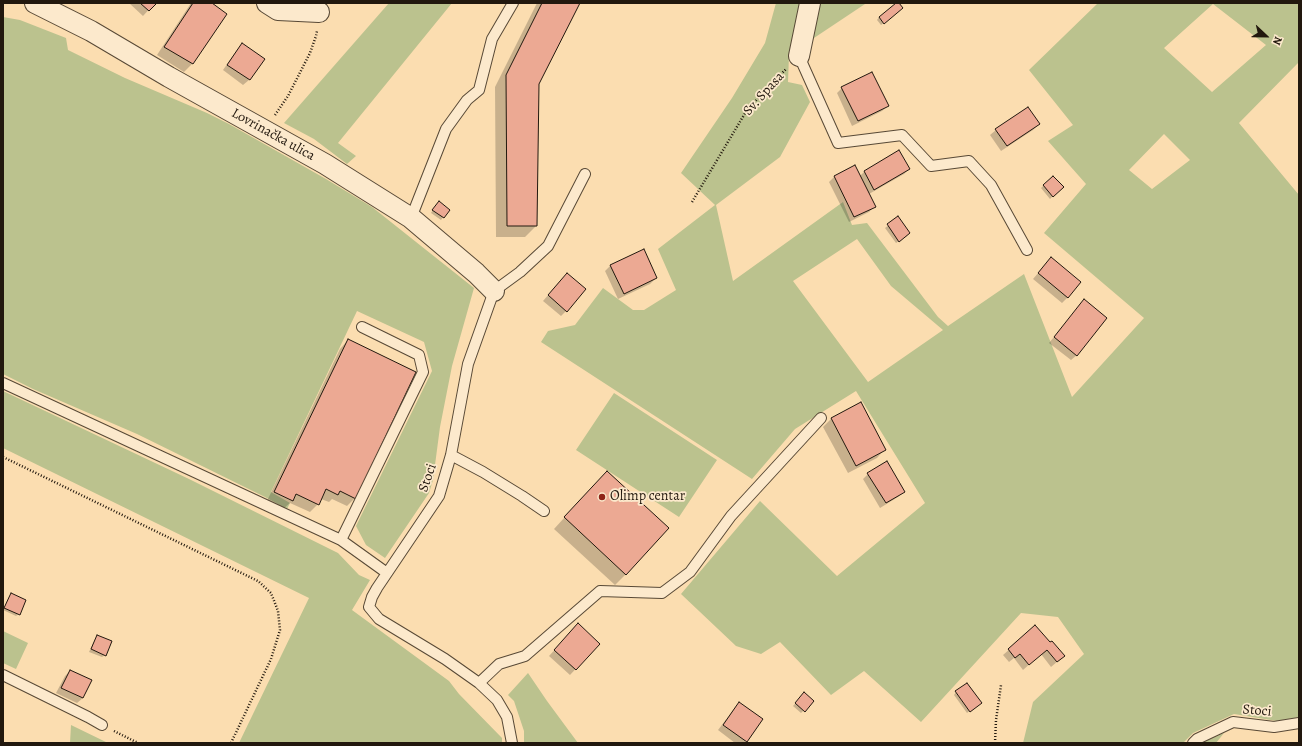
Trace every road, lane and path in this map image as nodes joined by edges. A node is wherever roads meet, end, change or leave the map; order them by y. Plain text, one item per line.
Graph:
1 (35, 3) edge
2 (266, 3) edge
3 (513, 3) edge
4 (810, 3) edge
5 (316, 11) joint
6 (799, 56) junction
7 (265, 131) junction
8 (585, 174) dead end
9 (692, 202) dead end
10 (411, 218) junction
11 (1027, 250) dead end
12 (494, 291) junction
13 (362, 327) dead end
14 (3, 383) edge
15 (821, 418) dead end
16 (451, 455) junction
17 (3, 457) edge
18 (544, 511) dead end
19 (341, 540) junction
20 (387, 573) junction
21 (3, 674) edge
22 (479, 683) junction
23 (1001, 685) dead end
24 (1299, 723) edge
25 (102, 725) joint
26 (138, 743) edge
27 (231, 743) edge
28 (512, 743) edge
29 (995, 743) edge
30 (1193, 743) edge

1 - 7 street, Lovrinačka ulica
2 - 5 street
3 - 10 lane
4 - 6 street
5 - 7 path
6 - 9 path, Sv. Spasa
6 - 11 lane
7 - 10 street, Lovrinačka ulica
8 - 12 lane
10 - 12 street, Lovrinačka ulica
12 - 16 lane, Stoci
13 - 19 lane
14 - 19 lane
15 - 22 lane
16 - 18 lane
16 - 20 lane, Stoci
17 - 27 path
19 - 20 lane
20 - 22 lane, Stoci
21 - 25 lane
22 - 28 lane, Stoci
23 - 29 path
24 - 30 lane, Stoci
25 - 26 path

